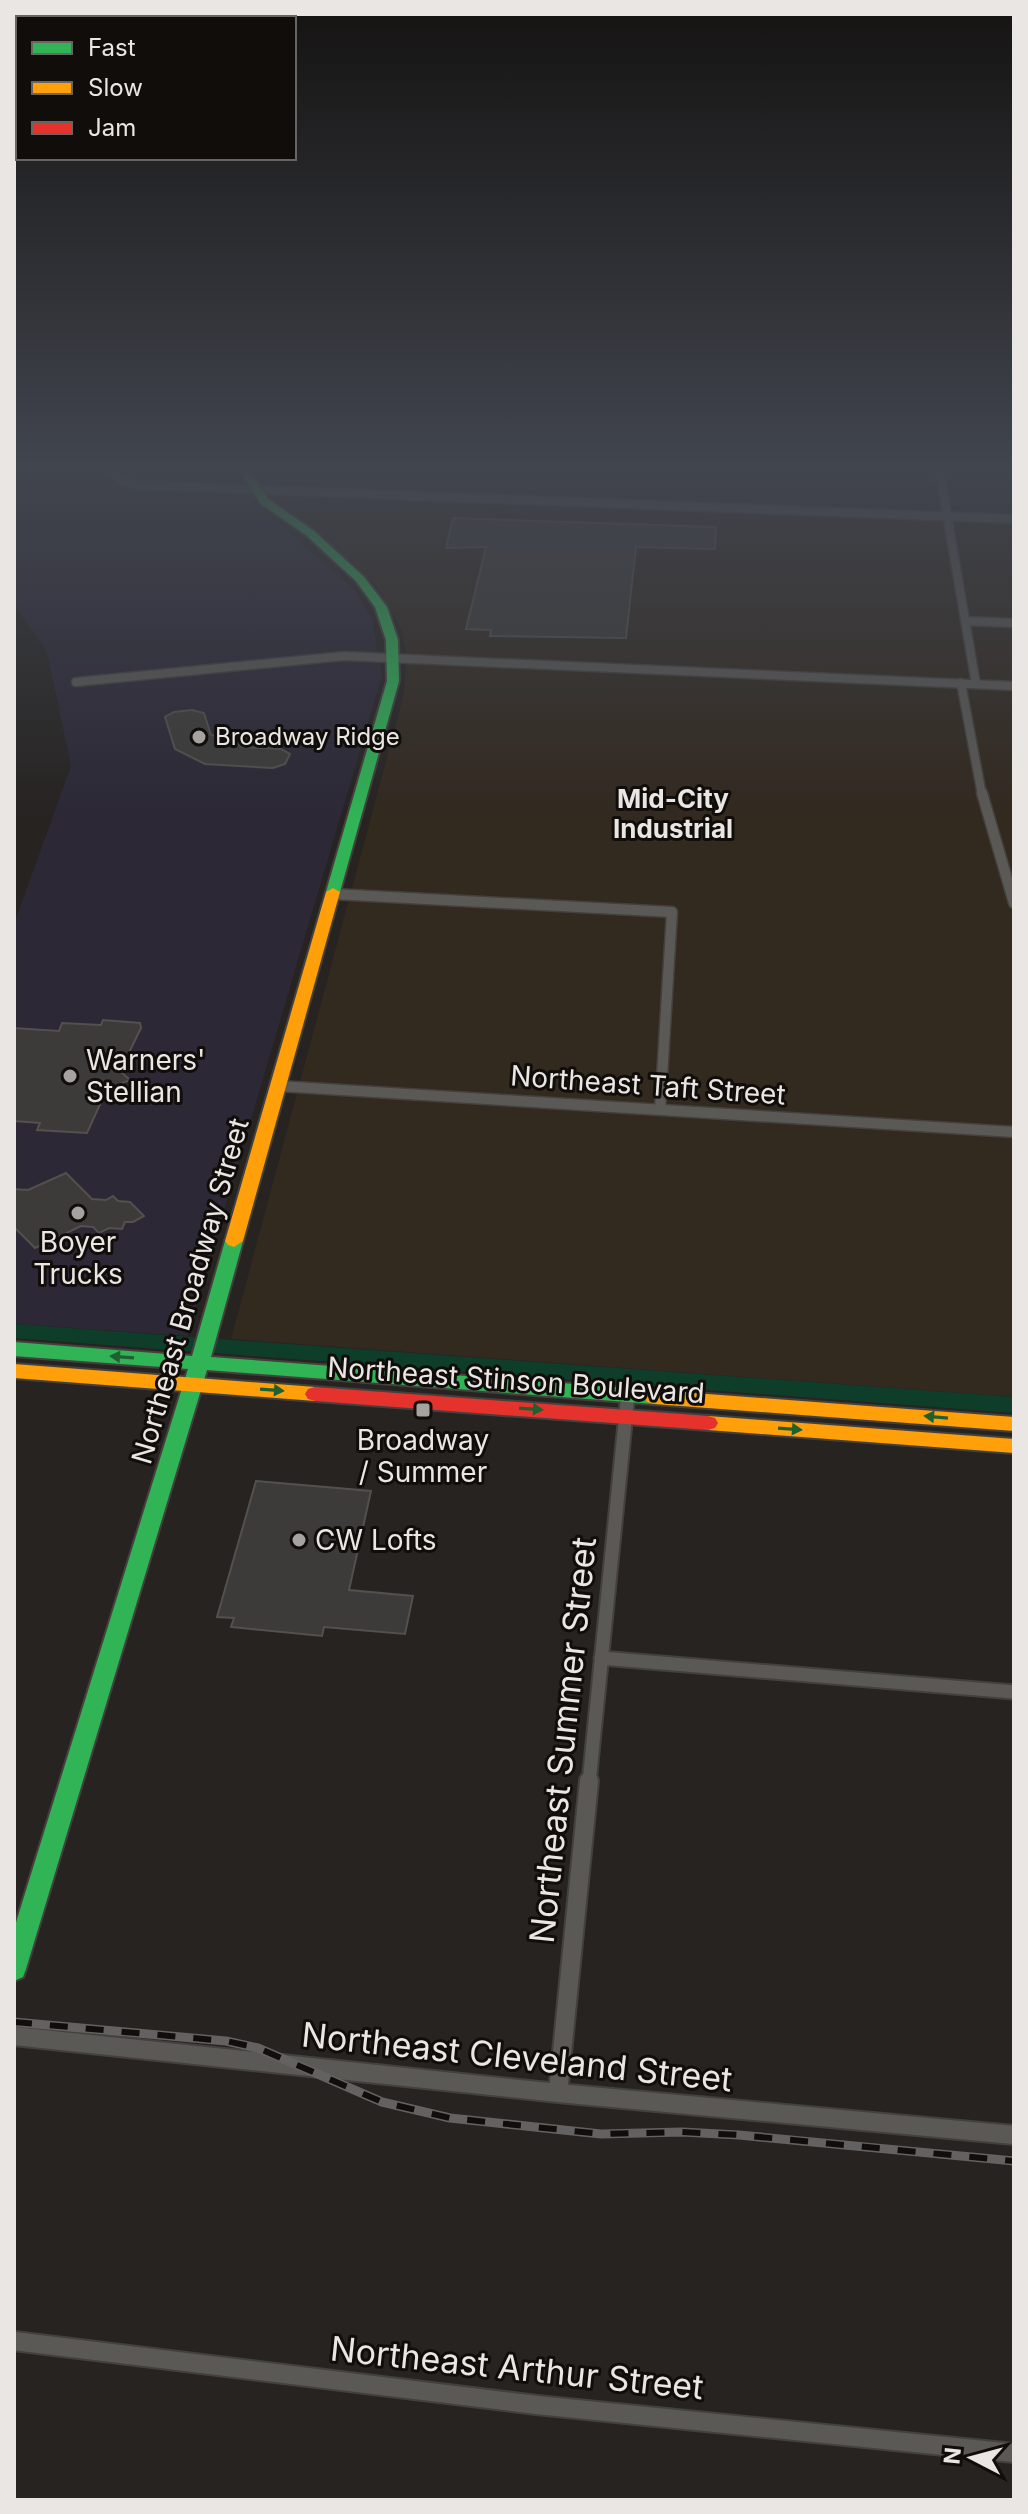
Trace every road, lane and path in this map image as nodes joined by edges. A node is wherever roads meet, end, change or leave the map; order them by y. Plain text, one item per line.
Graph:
1 (366, 585) edge
2 (959, 585) edge
3 (965, 621) junction
4 (1014, 623) edge
5 (395, 658) junction
6 (76, 682) dead end
7 (961, 683) junction
8 (976, 684) junction
9 (1014, 686) edge
10 (333, 894) junction
11 (1014, 903) edge
12 (278, 1086) junction
13 (660, 1110) junction
14 (1014, 1132) edge
15 (14, 1349) edge
16 (200, 1363) junction
17 (14, 1371) edge
18 (194, 1384) junction
19 (628, 1393) junction
20 (626, 1417) junction
21 (1014, 1424) edge
22 (1014, 1446) edge
23 (601, 1658) junction
24 (1014, 1692) edge
25 (14, 1969) edge
26 (14, 2036) edge
27 (558, 2093) junction
28 (1014, 2135) edge
29 (14, 2341) edge
30 (1014, 2453) edge

1 - 5 main road, Northeast Broadway Street
2 - 3 street
3 - 4 street
3 - 8 street
5 - 6 street
5 - 7 street
5 - 10 main road, Northeast Broadway Street
7 - 8 street
7 - 11 street
8 - 9 street
10 - 12 main road, Northeast Broadway Street
10 - 13 street
12 - 13 street, Northeast Taft Street
12 - 16 main road, Northeast Broadway Street
13 - 14 street, Northeast Taft Street
16 -> 15 main road, Northeast Stinson Boulevard
16 - 18 main road, Northeast Broadway Street
16 - 19 main road, Northeast Stinson Boulevard
17 - 18 main road, Northeast Stinson Boulevard
18 -> 20 main road, Northeast Stinson Boulevard
18 - 25 main road, Northeast Broadway Street
19 - 20 street, Northeast Summer Street
21 -> 19 main road, Northeast Stinson Boulevard
20 -> 22 main road, Northeast Stinson Boulevard
20 - 23 street, Northeast Summer Street
23 - 24 street
23 - 27 street, Northeast Summer Street
26 - 27 street, Northeast Cleveland Street
27 - 28 street, Northeast Cleveland Street
29 - 30 street, Northeast Arthur Street

